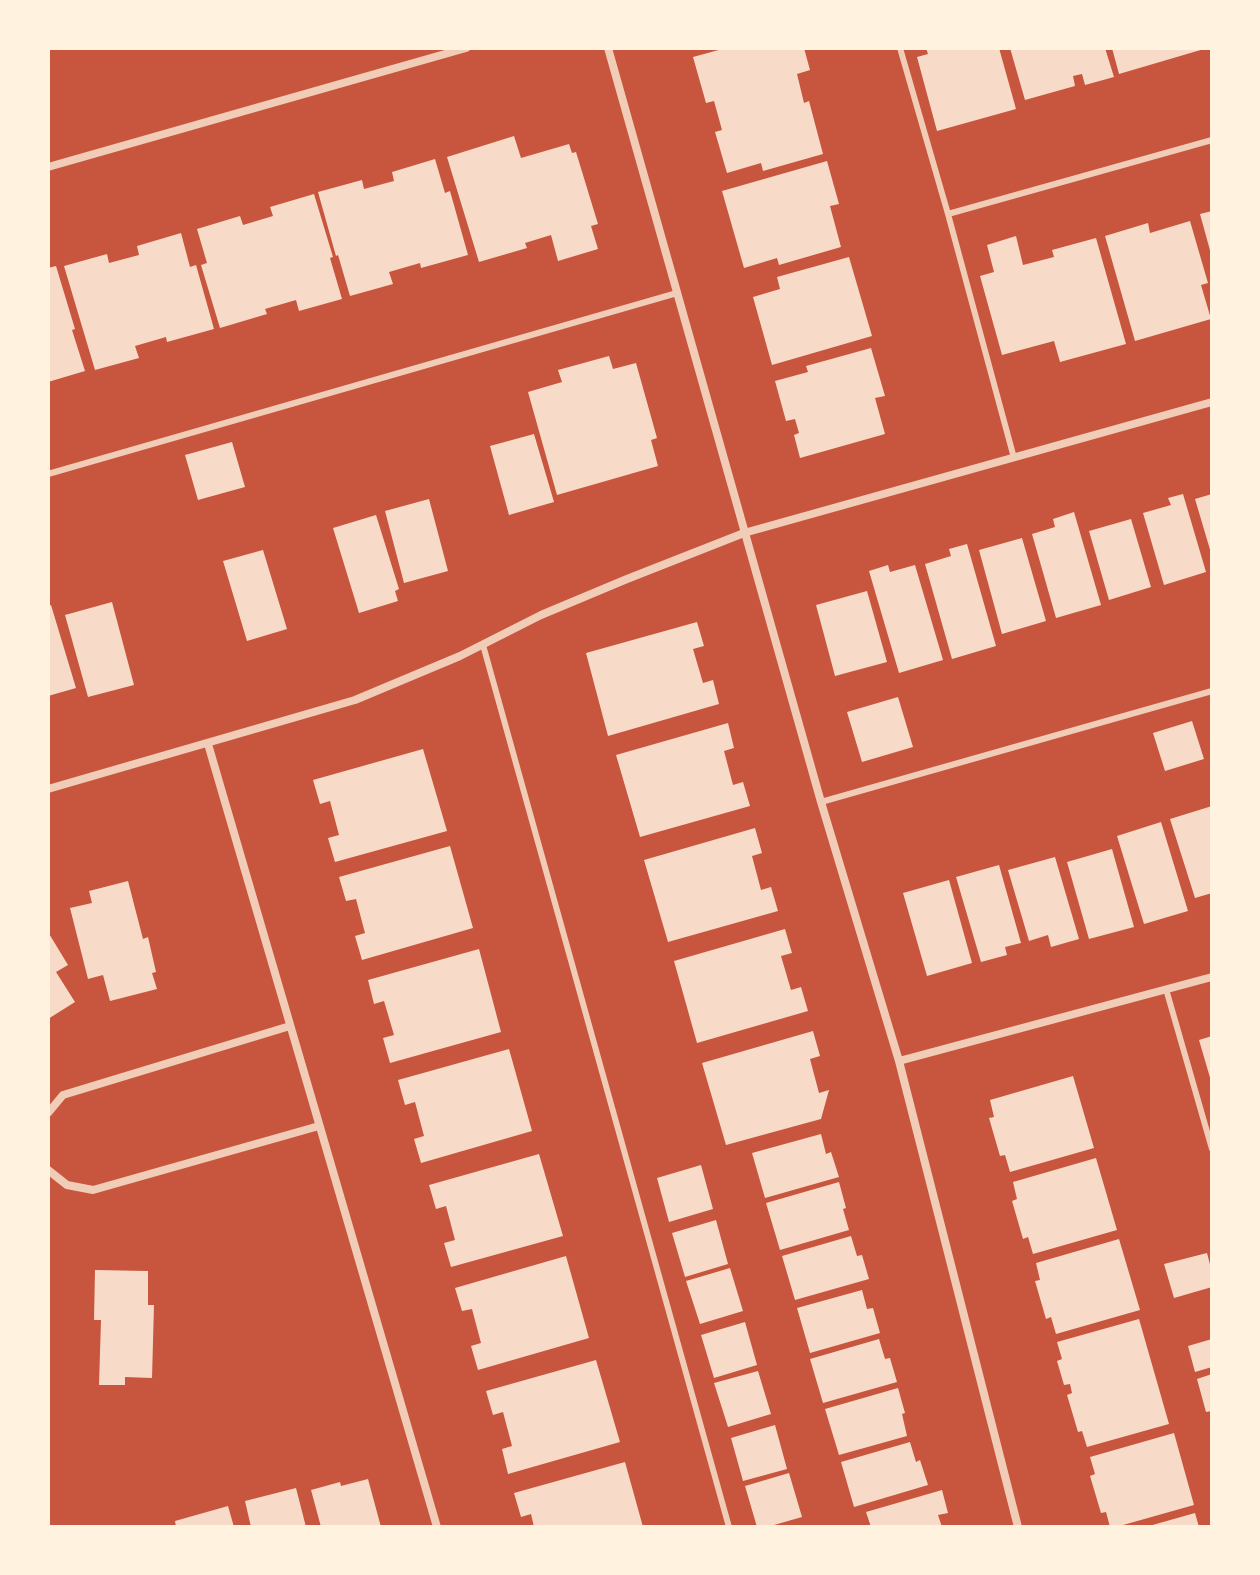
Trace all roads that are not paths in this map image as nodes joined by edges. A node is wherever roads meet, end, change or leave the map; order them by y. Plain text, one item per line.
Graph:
1 (466, 48) edge
2 (608, 48) edge
3 (900, 48) edge
4 (1212, 140) edge
5 (48, 167) edge
6 (948, 214) junction
7 (677, 293) junction
8 (1212, 402) edge
9 (1014, 458) junction
10 (48, 474) edge
11 (744, 533) junction
12 (483, 645) junction
13 (1212, 691) edge
14 (208, 744) junction
15 (48, 789) edge
16 (821, 802) junction
17 (1212, 977) edge
18 (1166, 989) junction
19 (290, 1026) junction
20 (899, 1061) junction
21 (48, 1113) edge
22 (319, 1126) junction
23 (1212, 1149) edge
24 (48, 1170) edge
25 (437, 1527) edge
26 (729, 1527) edge
27 (1018, 1527) edge

1 - 5 street
2 - 7 street
3 - 6 lane
4 - 6 lane
6 - 9 lane
7 - 10 lane
7 - 11 street
8 - 9 street
9 - 11 street
11 - 12 street
11 - 16 street
12 - 14 street
12 - 26 lane
13 - 16 lane
14 - 15 street
14 - 19 street
16 - 20 street
17 - 18 street
18 - 20 street
18 - 23 lane
19 - 21 street
19 - 22 street
20 - 27 street
22 - 24 street
22 - 25 street

